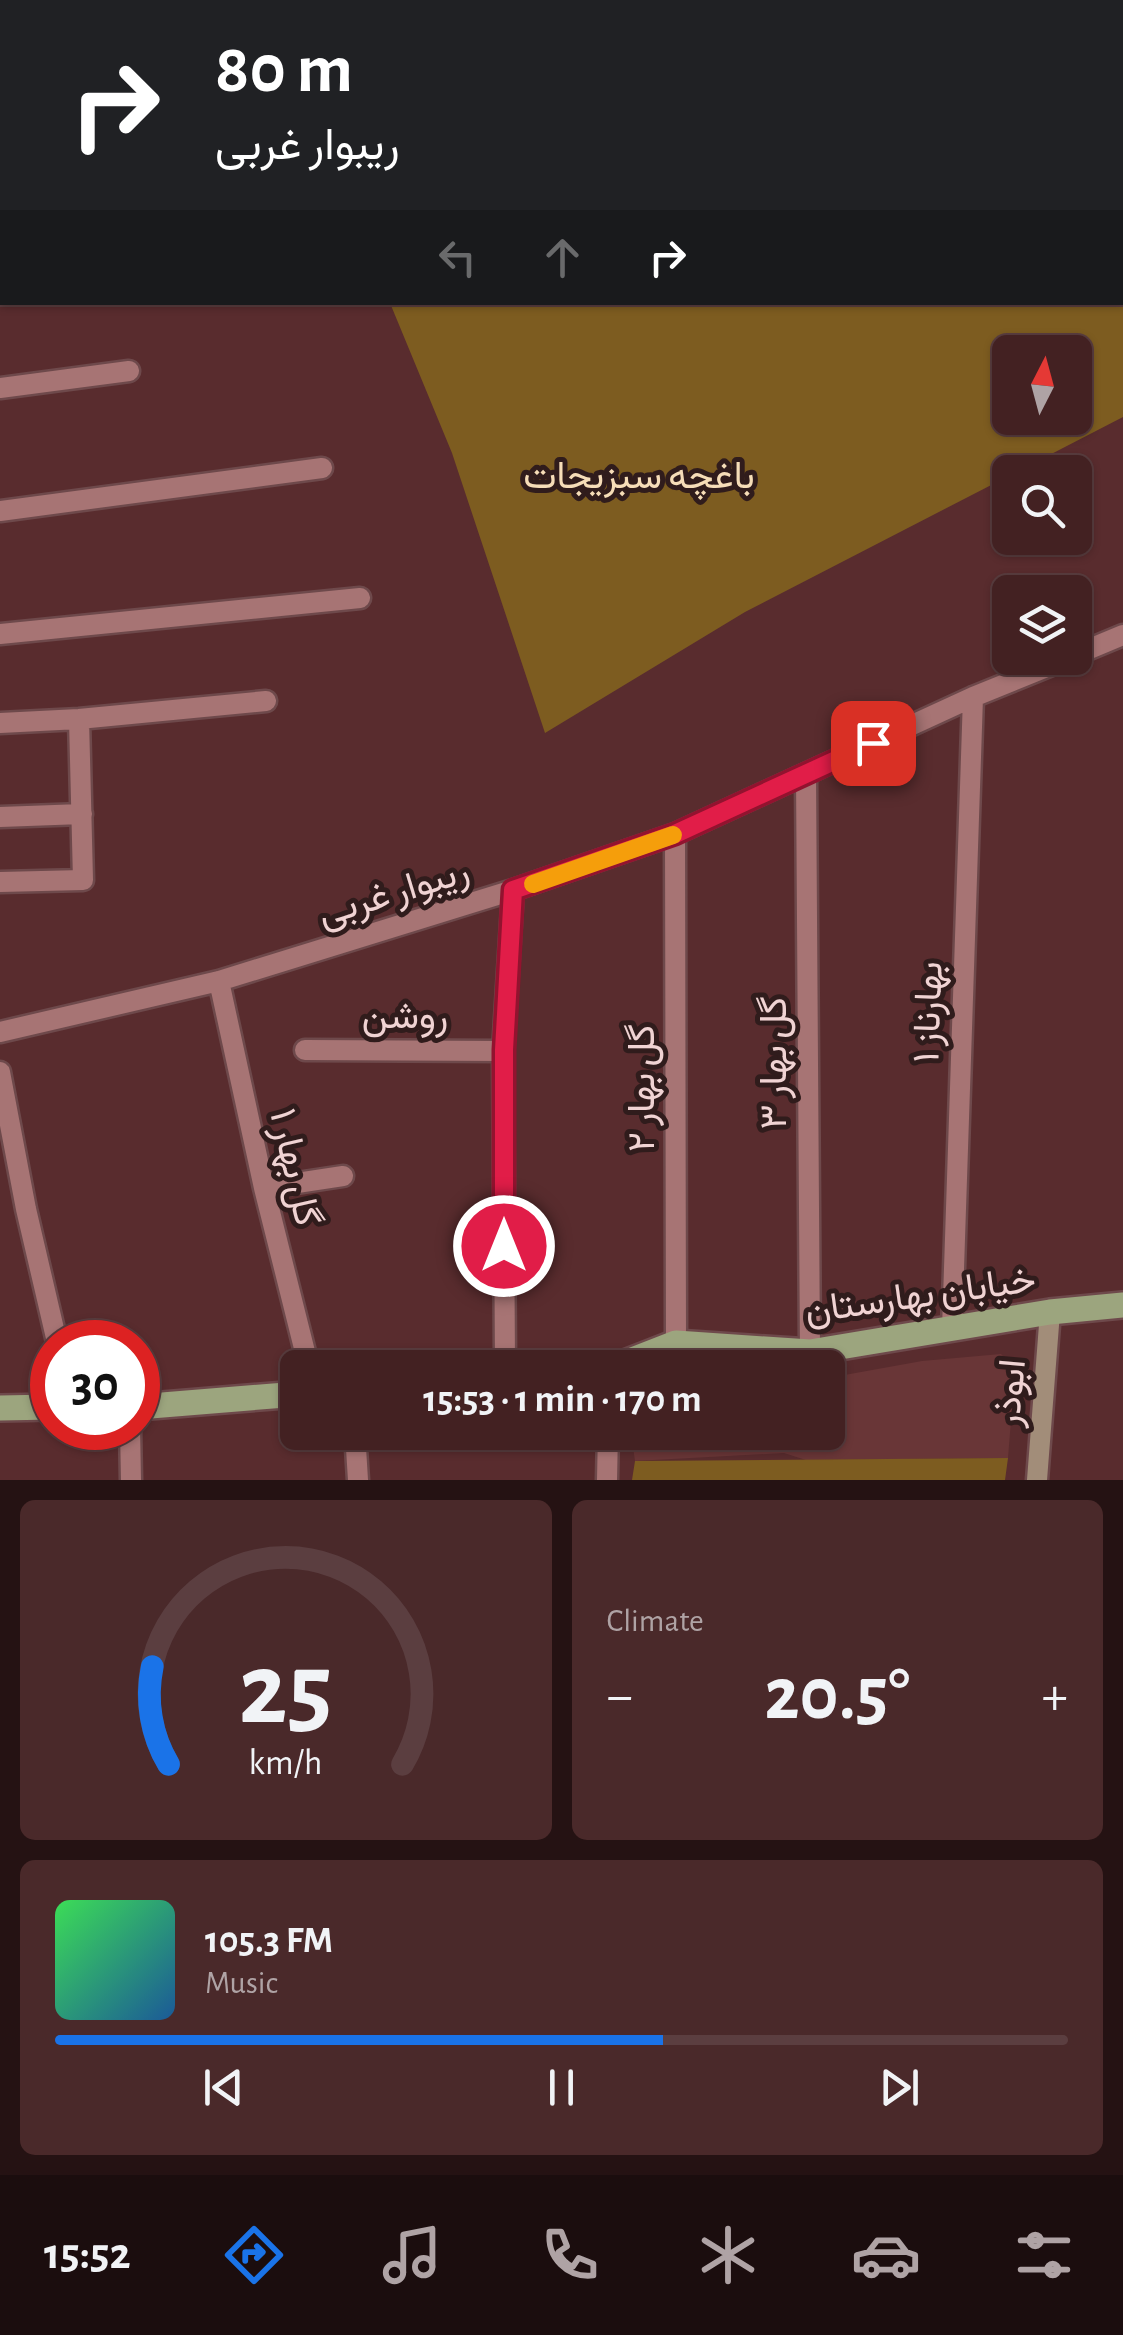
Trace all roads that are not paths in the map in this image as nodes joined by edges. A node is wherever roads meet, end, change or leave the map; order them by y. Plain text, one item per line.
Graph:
1 (129, 372) dead end
2 (0, 388) edge
3 (322, 468) dead end
4 (0, 510) edge
5 (360, 598) dead end
6 (0, 634) edge
7 (1123, 636) edge
8 (1092, 648) edge
9 (1026, 675) edge
10 (972, 697) junction
11 (266, 700) dead end
12 (78, 719) junction
13 (0, 722) edge
14 (806, 774) junction
15 (82, 814) junction
16 (0, 817) edge
17 (675, 834) junction
18 (0, 882) edge
19 (513, 890) junction
20 (219, 981) junction
21 (0, 1032) edge
22 (306, 1050) dead end
23 (504, 1050) junction
24 (0, 1072) edge
25 (343, 1176) dead end
26 (264, 1188) junction
27 (1123, 1305) edge
28 (1050, 1312) junction
29 (52, 1320) edge
30 (952, 1329) junction
31 (676, 1343) junction
32 (304, 1350) edge
33 (493, 1350) edge
34 (658, 1350) edge
35 (780, 1350) edge
36 (810, 1350) edge
37 (822, 1350) edge
38 (280, 1395) edge
39 (160, 1405) edge
40 (0, 1408) edge
41 (30, 1408) edge
42 (130, 1450) edge
43 (356, 1450) edge
44 (608, 1450) edge
45 (131, 1480) edge
46 (358, 1480) edge
47 (607, 1480) edge
48 (1037, 1480) edge

1 - 2 street
3 - 4 street
5 - 6 street
7 - 8 street, ریبوار غربی
9 - 10 street, ریبوار غربی
10 - 14 street, ریبوار غربی
10 - 30 street, بهارناز ۱
11 - 12 street
12 - 13 street
12 - 15 street
14 - 17 street, ریبوار غربی
14 - 36 street, گل بهار ۳
15 - 16 street
15 - 18 street
17 - 19 street, ریبوار غربی
17 - 31 street, گل بهار ۲
19 - 20 street, ریبوار غربی
19 - 23 street
20 - 21 street, ریبوار غربی
20 - 26 street, گل بهار ۱
22 - 23 street, روشن
23 - 33 street
24 - 29 street
25 - 26 street
26 - 32 street, گل بهار ۱
27 - 28 main road, خیابان بهارستان
28 - 30 main road, خیابان بهارستان
28 - 48 street, ابوذر
30 - 37 main road, خیابان بهارستان
31 - 34 main road, خیابان بهارستان
31 - 35 main road, خیابان بهارستان
38 - 39 main road
40 - 41 main road
42 - 45 street
43 - 46 street
44 - 47 street

